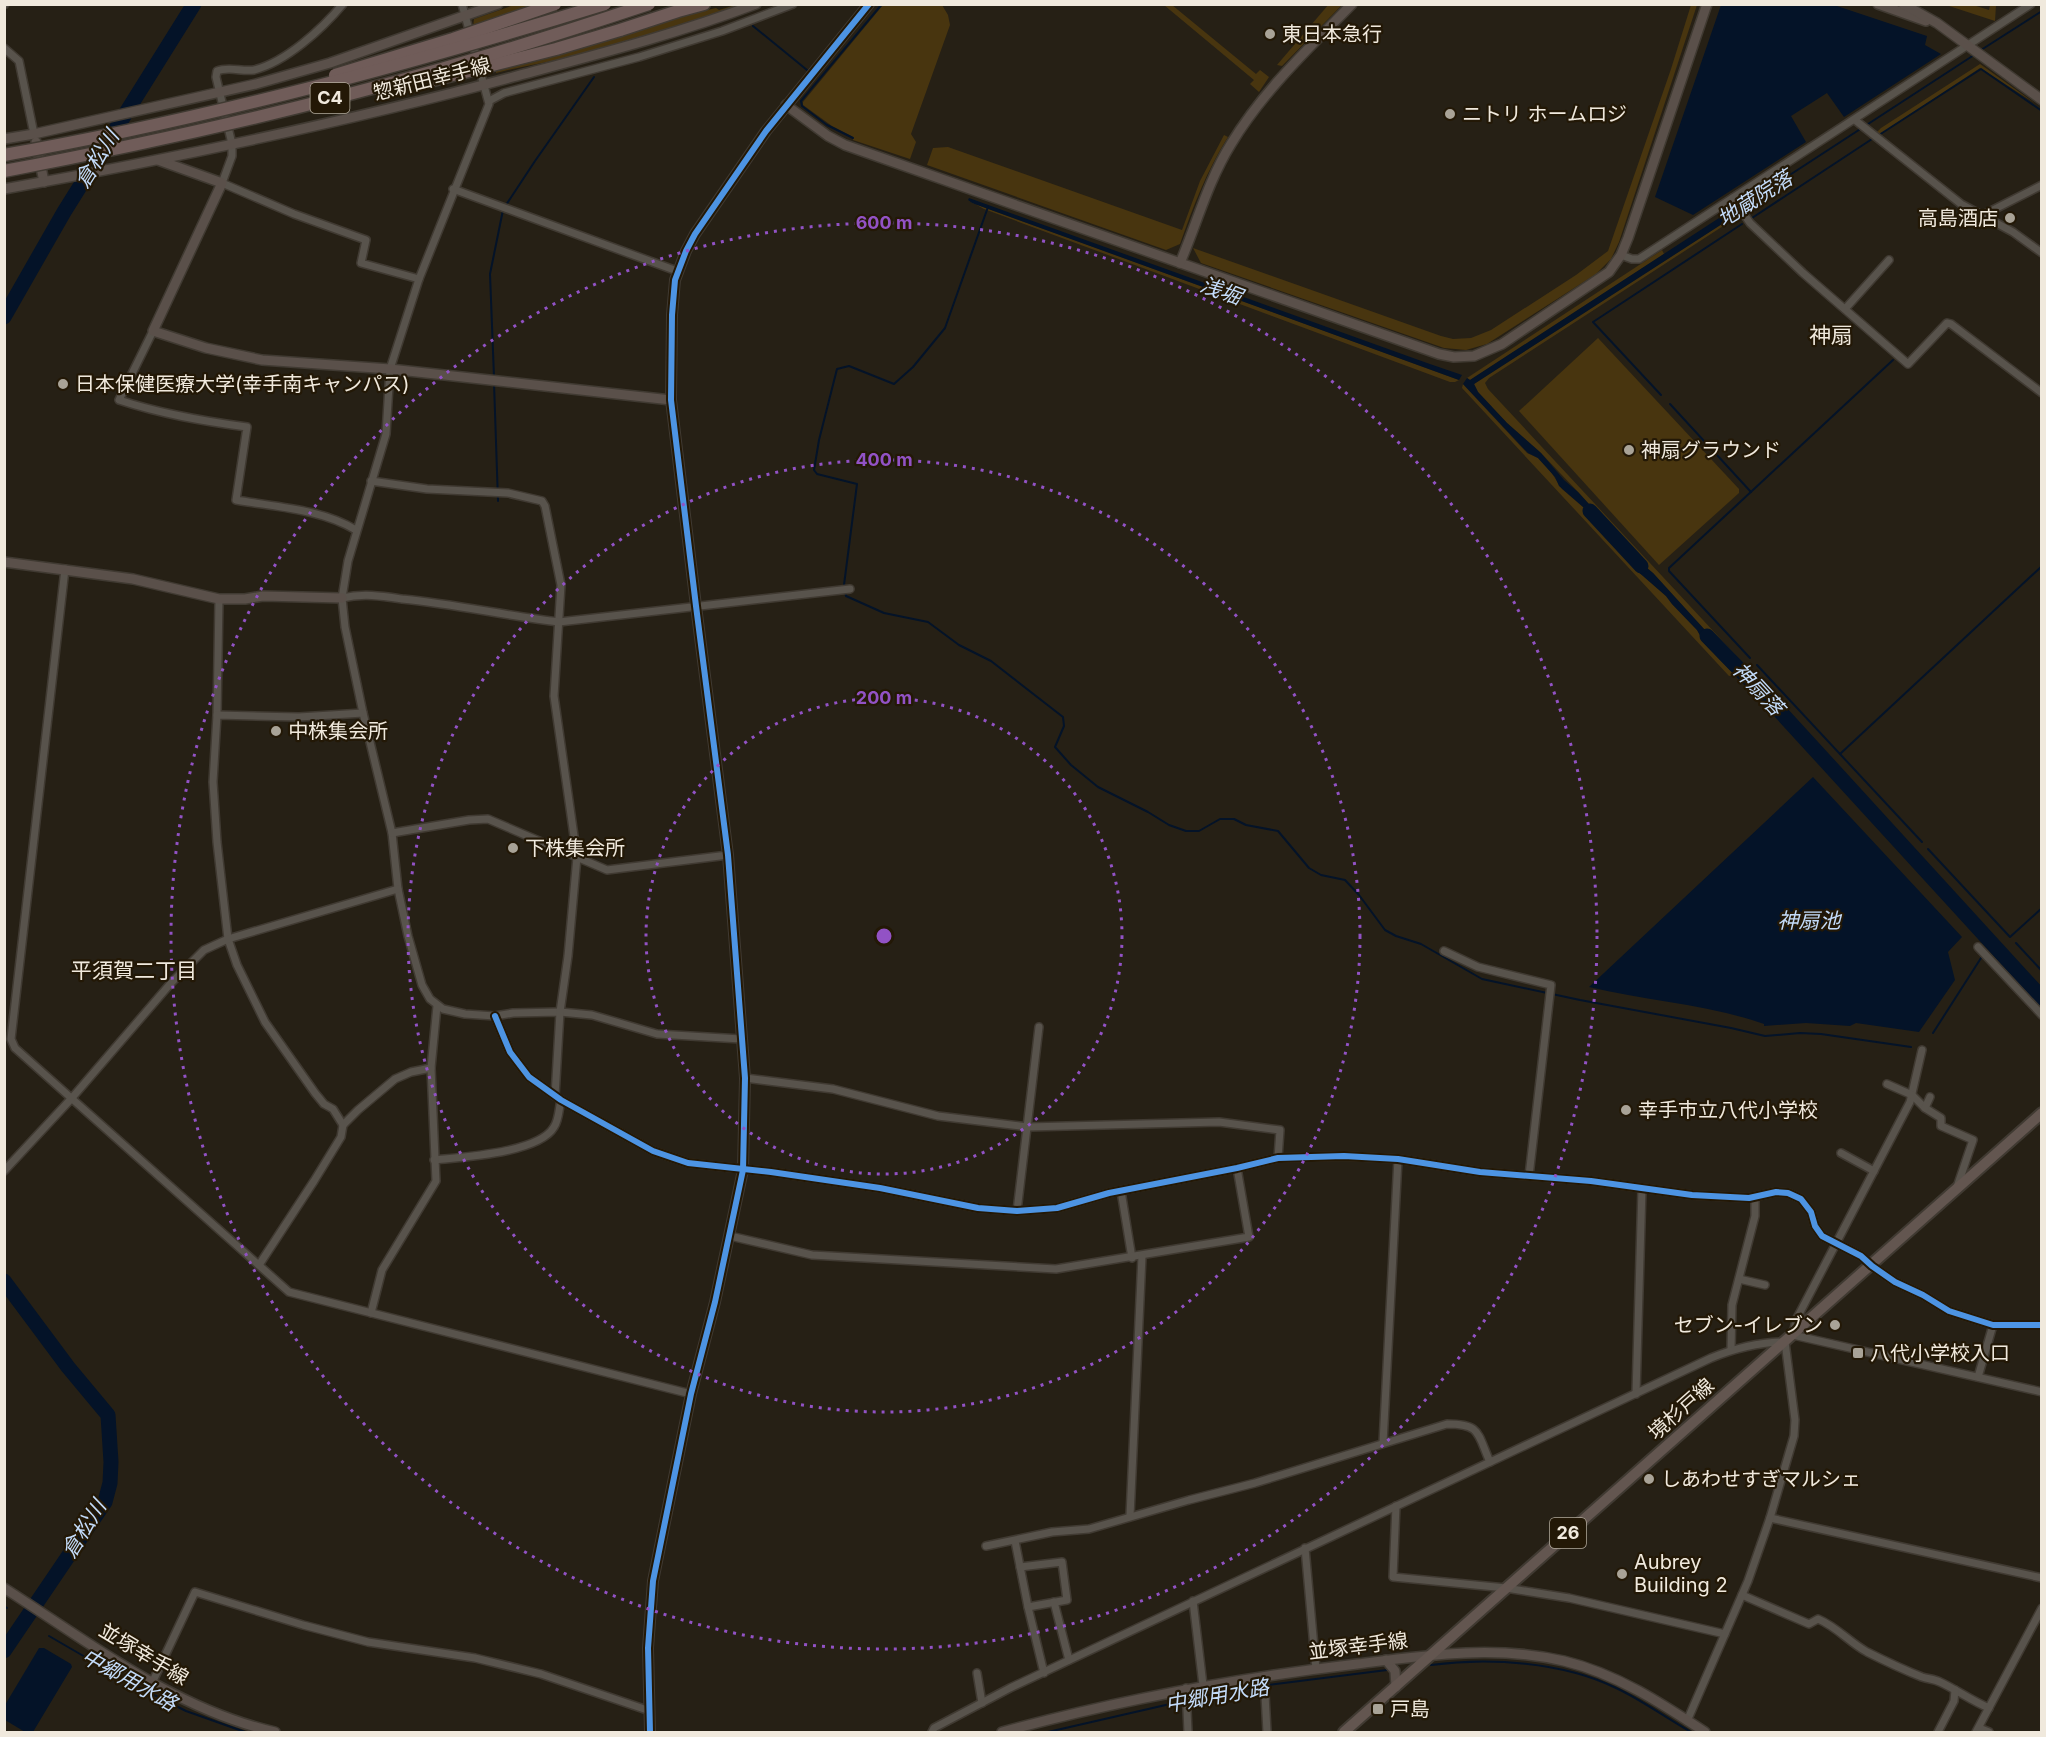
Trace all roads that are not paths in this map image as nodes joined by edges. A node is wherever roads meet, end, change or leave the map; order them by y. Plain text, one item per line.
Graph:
1 (343, 4) edge
2 (462, 4) edge
3 (498, 4) edge
4 (555, 4) edge
5 (605, 4) edge
6 (649, 4) edge
7 (704, 4) edge
8 (756, 4) edge
9 (793, 4) edge
10 (869, 4) edge
11 (1352, 4) edge
12 (1707, 4) edge
13 (1878, 4) edge
14 (1904, 4) edge
15 (2031, 4) edge
16 (464, 17) junction
17 (1947, 31) junction
18 (1970, 47) junction
19 (4, 48) edge
20 (484, 85) junction
21 (220, 94) junction
22 (278, 97) junction
23 (489, 100) junction
24 (2042, 100) edge
25 (786, 105) junction
26 (265, 114) junction
27 (1855, 120) junction
28 (34, 134) junction
29 (4, 139) edge
30 (232, 144) junction
31 (4, 155) edge
32 (158, 160) junction
33 (4, 171) edge
34 (44, 182) junction
35 (222, 183) junction
36 (2042, 185) edge
37 (4, 189) edge
38 (453, 189) junction
39 (1733, 198) junction
40 (1981, 216) junction
41 (2042, 253) edge
42 (1621, 255) junction
43 (1889, 260) dead end
44 (1180, 262) junction
45 (677, 271) junction
46 (419, 279) junction
47 (1845, 309) junction
48 (153, 331) junction
49 (390, 369) junction
50 (2042, 393) edge
51 (671, 400) junction
52 (371, 481) junction
53 (356, 530) junction
54 (4, 562) edge
55 (65, 569) junction
56 (850, 589) dead end
57 (219, 598) junction
58 (342, 598) junction
59 (696, 606) junction
60 (559, 622) junction
61 (363, 713) junction
62 (217, 714) junction
63 (392, 833) junction
64 (728, 855) junction
65 (577, 857) junction
66 (398, 890) junction
67 (228, 939) junction
68 (1978, 947) dead end
69 (1444, 951) dead end
70 (437, 1006) junction
71 (561, 1012) junction
72 (2042, 1015) edge
73 (495, 1016) junction
74 (1039, 1027) dead end
75 (741, 1039) junction
76 (1922, 1050) dead end
77 (431, 1068) junction
78 (745, 1078) junction
79 (1887, 1084) dead end
80 (1912, 1095) junction
81 (1930, 1097) dead end
82 (558, 1098) junction
83 (71, 1099) junction
84 (1925, 1108) junction
85 (2042, 1113) edge
86 (343, 1125) junction
87 (1028, 1127) junction
88 (1841, 1153) dead end
89 (1278, 1158) junction
90 (1398, 1159) junction
91 (434, 1160) junction
92 (1237, 1168) junction
93 (743, 1170) junction
94 (4, 1171) edge
95 (1874, 1171) junction
96 (1529, 1176) junction
97 (1642, 1188) junction
98 (1956, 1189) junction
99 (1121, 1191) junction
100 (1755, 1197) junction
101 (1017, 1211) junction
102 (730, 1236) junction
103 (1836, 1242) junction
104 (1142, 1256) junction
105 (1132, 1258) junction
106 (259, 1265) junction
107 (1872, 1266) junction
108 (1739, 1279) junction
109 (1765, 1285) dead end
110 (371, 1313) junction
111 (1993, 1325) junction
112 (2042, 1325) edge
113 (1789, 1338) junction
114 (1731, 1350) junction
115 (1978, 1377) junction
116 (2042, 1392) edge
117 (692, 1394) junction
118 (1636, 1394) junction
119 (1383, 1443) junction
120 (1490, 1461) junction
121 (1396, 1506) junction
122 (1130, 1516) junction
123 (1770, 1518) junction
124 (1015, 1541) junction
125 (986, 1546) dead end
126 (1305, 1548) junction
127 (1020, 1567) junction
128 (2042, 1578) edge
129 (4, 1588) edge
130 (1506, 1588) junction
131 (1742, 1595) junction
132 (1193, 1601) junction
133 (1054, 1602) junction
134 (1028, 1607) junction
135 (2042, 1608) edge
136 (1725, 1634) junction
137 (1432, 1655) junction
138 (1070, 1660) junction
139 (1386, 1660) junction
140 (1316, 1668) junction
141 (977, 1673) dead end
142 (1044, 1673) junction
143 (1264, 1676) junction
144 (152, 1683) junction
145 (1203, 1685) junction
146 (1396, 1687) junction
147 (1186, 1688) junction
148 (1955, 1690) junction
149 (982, 1703) junction
150 (1989, 1708) junction
151 (650, 1711) junction
152 (1692, 1727) edge
153 (1977, 1730) edge
154 (275, 1732) edge
155 (650, 1732) edge
156 (932, 1732) edge
157 (1002, 1732) edge
158 (1188, 1732) edge
159 (1267, 1732) edge
160 (1344, 1732) edge
161 (1705, 1732) edge
162 (1938, 1732) edge
163 (1989, 1732) edge

1 - 21 street
2 - 16 street
3 - 16 street
4 - 22 highway, bridge
5 - 22 highway, C4, bridge
6 - 26 highway, C4, bridge
7 - 26 highway, bridge
8 - 20 street, 惣新田幸手線
9 - 23 street
10 - 25 street
11 - 44 street
12 - 42 street
13 - 17 street
14 - 17 street
15 - 18 street
16 - 20 street
16 - 21 street
17 - 18 street
18 - 24 street
18 - 27 street
19 - 28 street
20 - 23 street
20 - 30 street, 惣新田幸手線
21 - 28 street
21 - 30 street
22 - 31 highway, C4, bridge
23 - 38 street
25 - 44 street
25 - 45 street
26 - 33 highway, C4, bridge
27 - 39 street
27 - 40 street
28 - 29 street
28 - 34 street
30 - 32 street, 惣新田幸手線
30 - 35 street
32 - 34 street, 惣新田幸手線
32 - 35 street
34 - 37 street, 惣新田幸手線
35 - 46 street
35 - 48 street
36 - 40 street
38 - 45 street
38 - 46 street
39 - 42 street
39 - 47 street
40 - 41 street
42 - 44 street
43 - 47 street
45 - 51 street
46 - 49 street
47 - 50 street
48 - 49 street
48 - 53 street
49 - 51 street
49 - 52 street
51 - 59 street
52 - 53 street
52 - 60 street
53 - 58 street
54 - 55 street
55 - 57 street
55 - 83 street
56 - 59 street
57 - 58 street
57 - 62 street
58 - 60 street
58 - 61 street
59 - 60 street
59 - 64 street
60 - 65 street
61 - 62 street
61 - 63 street
62 - 67 street
63 - 65 street
63 - 66 street
64 - 65 street
64 - 75 street
65 - 71 street
66 - 67 street
66 - 70 street
67 - 83 street
67 - 86 street
68 - 72 street
69 - 96 street
70 - 73 street
70 - 77 street
71 - 73 street
71 - 75 street
71 - 82 street
73 - 82 street
74 - 87 street
75 - 78 street
76 - 80 street
77 - 86 street
77 - 91 street
78 - 87 street
78 - 93 street
79 - 80 street
80 - 84 street
80 - 95 street
81 - 84 street
82 - 91 street
82 - 93 street
83 - 94 street
83 - 106 street
84 - 98 street
85 - 98 main road, 境杉戸線 / 26
86 - 106 street
87 - 89 street
87 - 101 street
88 - 95 street
89 - 90 street
89 - 92 street
90 - 96 street
90 - 119 street
91 - 110 street
92 - 99 street
92 - 104 street
93 - 101 street
93 - 102 street
95 - 103 street
96 - 97 street
97 - 100 street
97 - 118 street
98 - 107 main road, 境杉戸線 / 26
99 - 101 street
99 - 105 street
100 - 103 street
100 - 108 street
102 - 105 street
102 - 117 street
103 - 107 street
103 - 113 street
104 - 105 street
104 - 122 street
106 - 110 street
107 - 111 street
107 - 113 main road, 境杉戸線 / 26
108 - 109 street
108 - 114 street
110 - 117 street
111 - 112 street
111 - 115 street
113 - 114 street
113 - 115 street
113 - 123 street
113 - 130 main road, 境杉戸線 / 26
114 - 118 street
115 - 116 street
117 - 151 street
118 - 120 street
119 - 120 street
119 - 122 street
120 - 121 street
121 - 126 street
121 - 130 street
122 - 124 street
123 - 128 street
123 - 131 street
124 - 125 street
124 - 127 street
126 - 132 street
126 - 140 street
127 - 133 street
127 - 134 street
129 - 144 street, 並塚幸手線
130 - 136 street
130 - 137 main road, 境杉戸線 / 26
131 - 136 street
131 - 148 street
132 - 138 street
132 - 145 street
133 - 134 street
133 - 138 street
134 - 142 street
135 - 150 street
136 - 152 street
137 - 139 street, 並塚幸手線
137 - 146 main road, 境杉戸線 / 26
137 - 152 street, 並塚幸手線
138 - 142 street
139 - 140 street, 並塚幸手線
139 - 146 street
140 - 143 street, 並塚幸手線
141 - 149 street
142 - 149 street
143 - 145 street, 並塚幸手線
143 - 159 street
144 - 151 street
144 - 154 street, 並塚幸手線
145 - 147 street, 並塚幸手線
146 - 160 main road, 境杉戸線 / 26
147 - 157 street, 並塚幸手線
147 - 158 street
148 - 150 street
148 - 162 street
149 - 156 street
150 - 153 street
151 - 155 street
152 - 161 street, 並塚幸手線
153 - 163 street

